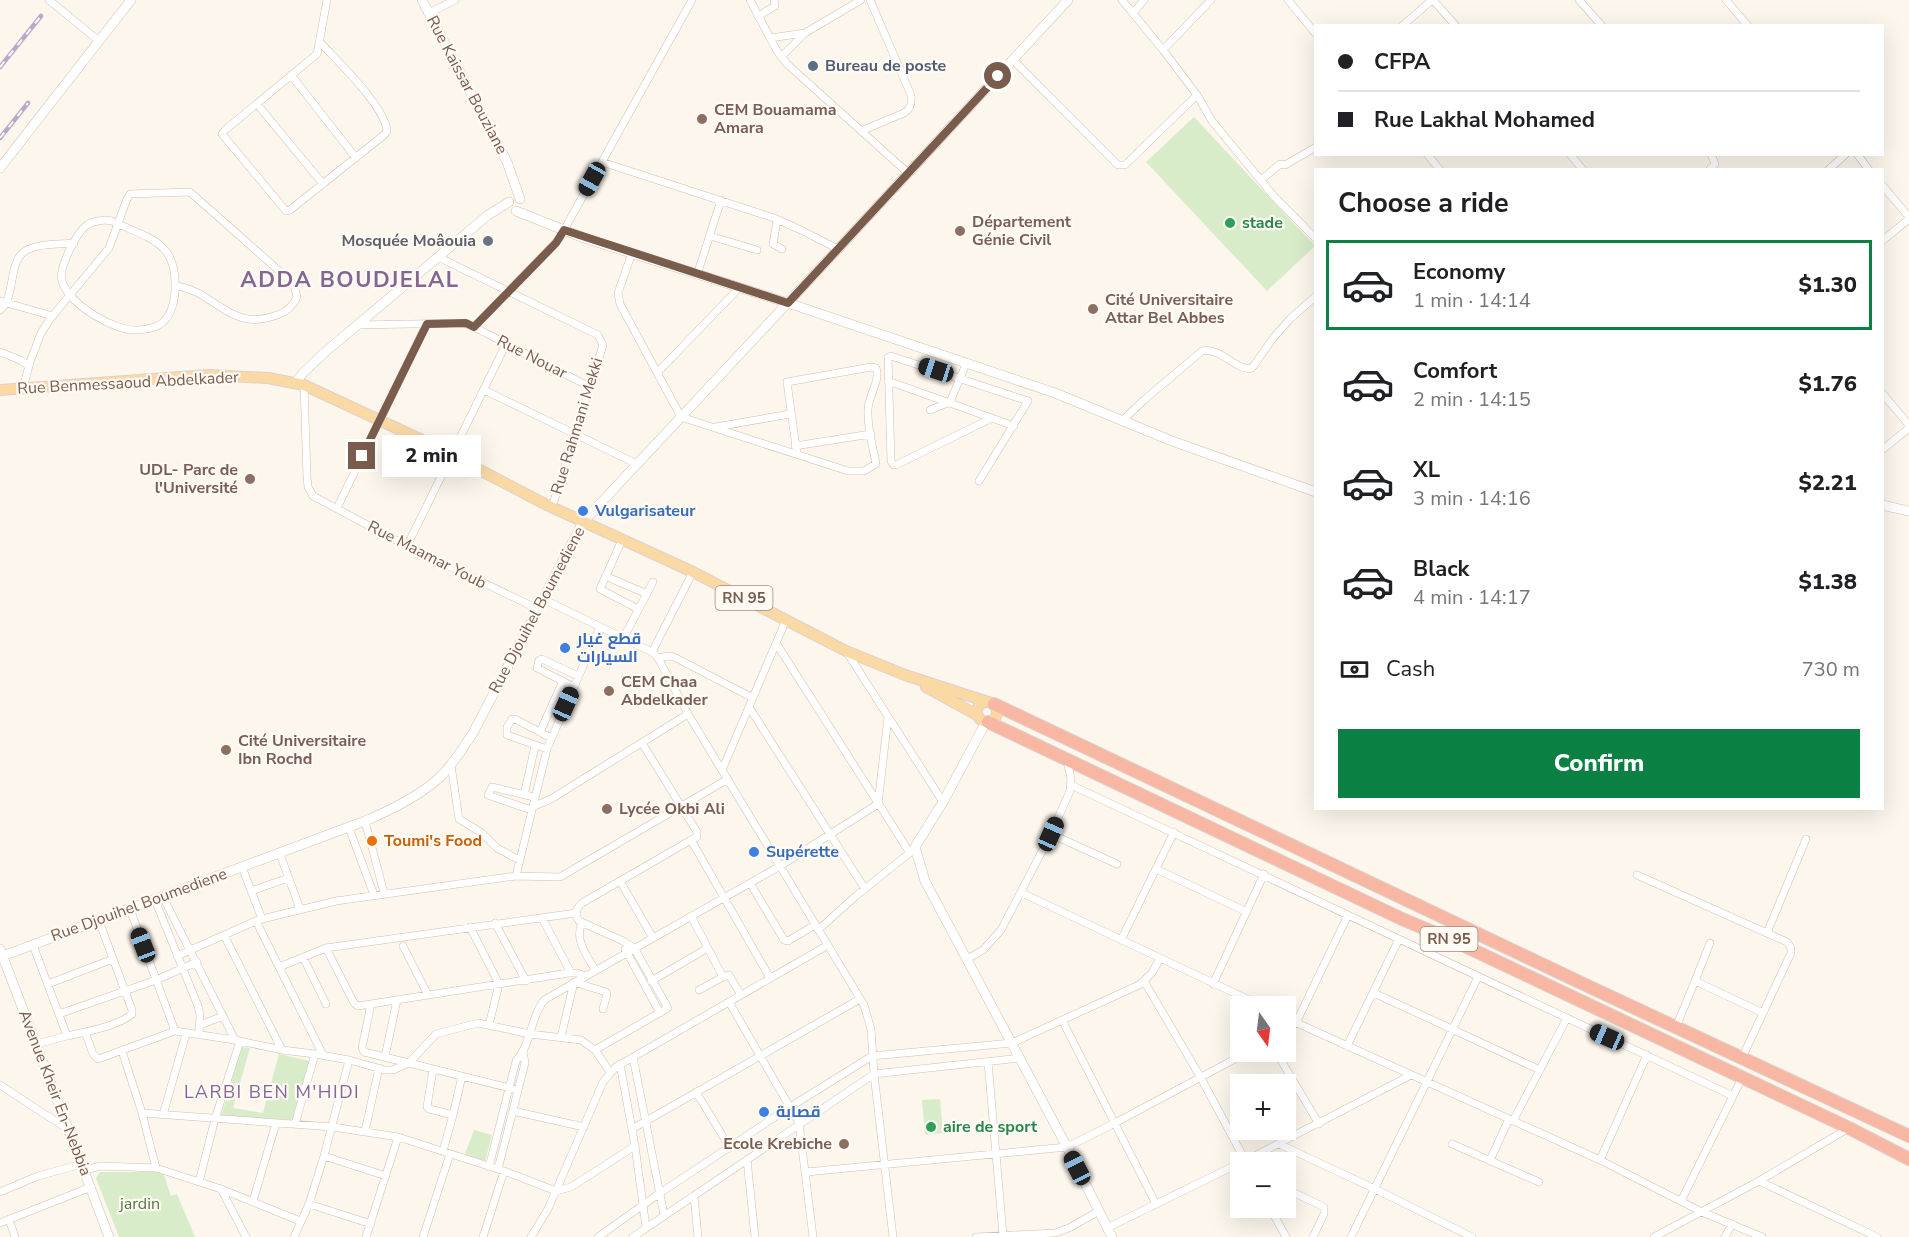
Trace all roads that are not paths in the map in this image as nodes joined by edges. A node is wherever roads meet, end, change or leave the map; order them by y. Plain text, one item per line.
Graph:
1 (49, 0) edge
2 (131, 0) edge
3 (327, 0) edge
4 (422, 0) edge
5 (455, 0) edge
6 (692, 0) edge
7 (750, 0) edge
8 (774, 0) edge
9 (861, 0) edge
10 (870, 0) edge
11 (1068, 0) edge
12 (1122, 0) edge
13 (1144, 0) edge
14 (1211, 0) edge
15 (1288, 0) edge
16 (1433, 0) edge
17 (1579, 0) edge
18 (1726, 0) edge
19 (429, 13) junction
20 (1133, 13) junction
21 (758, 16) junction
22 (1404, 24) edge
23 (1454, 24) edge
24 (1600, 24) edge
25 (1746, 24) edge
26 (1314, 32) edge
27 (805, 33) junction
28 (770, 39) junction
29 (99, 41) junction
30 (320, 42) junction
31 (1163, 50) junction
32 (781, 57) junction
33 (1013, 60) junction
34 (291, 75) junction
35 (1197, 95) junction
36 (257, 104) junction
37 (861, 131) junction
38 (1314, 148) edge
39 (1429, 156) edge
40 (1572, 156) edge
41 (1844, 156) edge
42 (356, 158) junction
43 (602, 162) junction
44 (0, 168) edge
45 (1438, 168) edge
46 (1581, 168) edge
47 (1830, 168) edge
48 (908, 173) junction
49 (1261, 180) junction
50 (323, 184) junction
51 (1884, 187) edge
52 (721, 200) junction
53 (515, 204) junction
54 (1909, 218) edge
55 (777, 220) junction
56 (118, 225) junction
57 (564, 230) junction
58 (710, 236) junction
59 (1314, 237) edge
60 (1884, 239) edge
61 (74, 243) junction
62 (782, 249) dead end
63 (838, 249) junction
64 (757, 250) dead end
65 (632, 253) junction
66 (438, 257) junction
67 (697, 274) junction
68 (176, 286) junction
69 (739, 288) junction
70 (508, 291) junction
71 (70, 296) junction
72 (1314, 298) edge
73 (4, 302) edge
74 (788, 303) junction
75 (0, 310) edge
76 (52, 316) junction
77 (427, 324) junction
78 (358, 325) junction
79 (474, 327) junction
80 (507, 344) junction
81 (0, 352) edge
82 (966, 364) junction
83 (29, 366) junction
84 (657, 373) junction
85 (959, 377) junction
86 (888, 381) junction
87 (300, 384) junction
88 (590, 387) junction
89 (23, 388) junction
90 (0, 390) edge
91 (484, 390) junction
92 (1884, 395) edge
93 (950, 402) junction
94 (930, 410) dead end
95 (790, 414) junction
96 (681, 417) junction
97 (992, 418) junction
98 (379, 421) junction
99 (1122, 421) junction
100 (1014, 426) junction
101 (1909, 426) edge
102 (715, 427) junction
103 (575, 434) junction
104 (871, 434) junction
105 (1884, 448) edge
106 (796, 450) junction
107 (452, 456) junction
108 (637, 465) junction
109 (979, 481) dead end
110 (1314, 491) edge
111 (1884, 505) edge
112 (552, 507) junction
113 (337, 508) junction
114 (1909, 511) edge
115 (583, 522) junction
116 (622, 540) junction
117 (408, 546) junction
118 (693, 572) junction
119 (605, 576) junction
120 (653, 582) dead end
121 (647, 594) junction
122 (543, 599) junction
123 (538, 609) junction
124 (638, 609) junction
125 (786, 620) junction
126 (600, 627) junction
127 (623, 639) junction
128 (776, 644) junction
129 (846, 651) junction
130 (655, 655) junction
131 (905, 675) junction
132 (578, 676) junction
133 (563, 681) junction
134 (574, 687) junction
135 (753, 698) junction
136 (991, 703) junction
137 (749, 707) junction
138 (688, 714) junction
139 (888, 717) junction
140 (983, 719) junction
141 (540, 732) junction
142 (551, 738) junction
143 (642, 743) junction
144 (535, 746) junction
145 (546, 749) junction
146 (1066, 759) junction
147 (451, 765) junction
148 (722, 770) junction
149 (728, 779) junction
150 (1071, 784) junction
151 (524, 795) junction
152 (534, 797) junction
153 (943, 802) junction
154 (878, 804) junction
155 (681, 807) junction
156 (532, 808) junction
157 (365, 821) junction
158 (349, 828) junction
159 (1174, 832) junction
160 (1051, 834) junction
161 (831, 835) junction
162 (1806, 839) dead end
163 (691, 840) junction
164 (912, 850) junction
165 (280, 854) junction
166 (519, 860) junction
167 (1118, 864) dead end
168 (780, 866) junction
169 (242, 867) junction
170 (1156, 869) junction
171 (1264, 874) junction
172 (1637, 875) dead end
173 (516, 876) junction
174 (288, 878) junction
175 (620, 881) junction
176 (750, 883) junction
177 (865, 889) junction
178 (251, 891) junction
179 (384, 893) junction
180 (1022, 893) junction
181 (374, 895) junction
182 (724, 897) junction
183 (159, 898) junction
184 (130, 909) junction
185 (300, 909) junction
186 (1247, 912) junction
187 (576, 913) junction
188 (1348, 915) junction
189 (691, 916) junction
190 (542, 918) junction
191 (259, 920) junction
192 (99, 921) junction
193 (495, 923) junction
194 (582, 923) junction
195 (470, 927) junction
196 (817, 927) junction
197 (1767, 933) junction
198 (224, 935) junction
199 (653, 938) junction
200 (1399, 939) junction
201 (1121, 940) junction
202 (623, 941) junction
203 (1710, 943) dead end
204 (33, 945) junction
205 (828, 945) junction
206 (404, 946) dead end
207 (326, 948) junction
208 (634, 948) junction
209 (708, 948) junction
210 (190, 950) junction
211 (626, 953) junction
212 (1, 954) edge
213 (177, 956) junction
214 (303, 957) junction
215 (1160, 958) junction
216 (113, 959) junction
217 (967, 959) junction
218 (196, 962) junction
219 (279, 967) junction
220 (182, 969) junction
221 (596, 970) junction
222 (571, 973) junction
223 (585, 976) junction
224 (723, 977) junction
225 (1478, 977) junction
226 (770, 978) junction
227 (156, 980) junction
228 (652, 980) junction
229 (526, 981) junction
230 (1144, 981) junction
231 (1695, 981) junction
232 (574, 982) junction
233 (48, 984) junction
234 (499, 984) junction
235 (1213, 984) junction
236 (644, 985) junction
237 (699, 990) dead end
238 (125, 991) junction
239 (1374, 993) junction
240 (428, 995) junction
241 (741, 995) junction
242 (1240, 996) edge
243 (860, 999) junction
244 (397, 1000) junction
245 (729, 1002) junction
246 (326, 1004) dead end
247 (371, 1004) junction
248 (603, 1009) dead end
249 (660, 1013) junction
250 (1763, 1013) junction
251 (59, 1014) junction
252 (223, 1016) junction
253 (1567, 1018) junction
254 (1062, 1020) junction
255 (1296, 1023) joint
256 (200, 1025) junction
257 (489, 1025) junction
258 (1676, 1027) junction
259 (1451, 1029) junction
260 (85, 1032) junction
261 (175, 1032) junction
262 (186, 1034) junction
263 (530, 1034) junction
264 (199, 1035) junction
265 (67, 1036) junction
266 (561, 1037) junction
267 (237, 1041) junction
268 (1012, 1043) junction
269 (36, 1044) junction
270 (1347, 1046) junction
271 (282, 1050) junction
272 (595, 1050) junction
273 (122, 1051) junction
274 (523, 1052) junction
275 (319, 1054) junction
276 (760, 1055) junction
277 (1647, 1055) junction
278 (872, 1056) junction
279 (385, 1057) junction
280 (633, 1057) junction
281 (1020, 1058) junction
282 (1742, 1058) junction
283 (349, 1060) junction
284 (988, 1062) junction
285 (1230, 1062) edge
286 (1282, 1062) edge
287 (409, 1063) junction
288 (620, 1064) junction
289 (379, 1068) junction
290 (433, 1069) junction
291 (1540, 1070) junction
292 (610, 1072) junction
293 (874, 1074) junction
294 (1411, 1075) junction
295 (462, 1076) junction
296 (1201, 1078) junction
297 (1742, 1078) junction
298 (1426, 1081) junction
299 (0, 1085) edge
300 (509, 1087) junction
301 (518, 1090) junction
302 (696, 1092) junction
303 (1733, 1096) junction
304 (790, 1107) junction
305 (513, 1111) junction
306 (142, 1113) junction
307 (164, 1115) junction
308 (453, 1115) junction
309 (215, 1119) junction
310 (647, 1120) junction
311 (1511, 1120) junction
312 (276, 1123) junction
313 (799, 1123) junction
314 (1115, 1123) junction
315 (296, 1124) junction
316 (1319, 1124) junction
317 (333, 1127) junction
318 (584, 1127) junction
319 (1849, 1128) junction
320 (632, 1129) junction
321 (69, 1130) junction
322 (498, 1130) junction
323 (365, 1131) junction
324 (507, 1132) junction
325 (1909, 1136) edge
326 (399, 1137) junction
327 (1279, 1144) junction
328 (1452, 1144) dead end
329 (635, 1146) junction
330 (1067, 1147) junction
331 (730, 1148) junction
332 (1239, 1152) edge
333 (1263, 1152) edge
334 (447, 1153) junction
335 (996, 1153) junction
336 (324, 1156) junction
337 (1909, 1159) edge
338 (747, 1160) junction
339 (1490, 1160) junction
340 (1600, 1160) junction
341 (884, 1164) junction
342 (83, 1167) junction
343 (489, 1167) junction
344 (156, 1168) junction
345 (1230, 1169) edge
346 (501, 1170) junction
347 (806, 1172) junction
348 (386, 1176) junction
349 (1759, 1180) junction
350 (199, 1182) junction
351 (1539, 1182) dead end
352 (91, 1187) junction
353 (221, 1189) junction
354 (1375, 1189) junction
355 (556, 1191) junction
356 (0, 1192) edge
357 (660, 1193) junction
358 (1296, 1193) edge
359 (694, 1196) junction
360 (252, 1201) junction
361 (1681, 1201) junction
362 (309, 1204) junction
363 (1156, 1204) junction
364 (643, 1205) junction
365 (1099, 1211) junction
366 (1702, 1212) junction
367 (664, 1215) junction
368 (1276, 1218) edge
369 (9, 1219) junction
370 (300, 1221) junction
371 (0, 1223) edge
372 (371, 1224) junction
373 (1732, 1224) junction
374 (642, 1232) edge
375 (1110, 1233) edge
376 (1004, 1235) junction
377 (1460, 1235) edge
378 (15, 1237) edge
379 (109, 1237) edge
380 (246, 1237) edge
381 (294, 1237) edge
382 (366, 1237) edge
383 (423, 1237) edge
384 (483, 1237) edge
385 (531, 1237) edge
386 (598, 1237) edge
387 (633, 1237) edge
388 (698, 1237) edge
389 (755, 1237) edge
390 (813, 1237) edge
391 (893, 1237) edge
392 (976, 1237) edge
393 (1286, 1237) edge
394 (1313, 1237) edge
395 (1351, 1237) edge
396 (1472, 1237) edge
397 (1654, 1237) edge
398 (1725, 1237) edge
399 (1762, 1237) edge
400 (1877, 1237) edge

1 - 29 street
2 - 29 main road
3 - 30 street
4 - 19 main road, Rue Kaissar Bouziane
5 - 19 street
6 - 43 street
7 - 21 street
8 - 21 street
9 - 27 street
10 - 37 street
11 - 33 main road, Rue Djouihel Boumediene
12 - 20 street
13 - 20 street
14 - 31 street
15 - 26 street
16 - 22 street
16 - 23 street
17 - 24 street
18 - 25 street
19 - 53 main road, Rue Kaissar Bouziane
20 - 31 street
21 - 28 street
27 - 28 street
27 - 32 street
28 - 32 street
29 - 44 main road
30 - 34 street
30 - 42 street
31 - 35 street
32 - 37 street
33 - 35 street
33 - 48 main road, Rue Djouihel Boumediene
34 - 36 street
34 - 42 street
35 - 49 street
36 - 50 street
36 - 50 street
37 - 48 street
38 - 49 street
39 - 45 street
40 - 46 street
41 - 47 street
42 - 50 street
43 - 52 street
43 - 57 street
48 - 63 main road, Rue Djouihel Boumediene
49 - 59 street
51 - 54 street
52 - 55 street
52 - 58 street
53 - 57 main road
53 - 66 main road
54 - 60 street
55 - 62 street
55 - 63 street
56 - 61 street
56 - 68 street
56 - 68 street
56 - 71 street
57 - 65 main road
57 - 70 street
58 - 64 street
58 - 67 street
61 - 71 street
61 - 73 street
63 - 74 main road, Rue Djouihel Boumediene
65 - 67 main road
65 - 84 street
66 - 70 street
66 - 78 main road
67 - 69 main road
68 - 71 street
69 - 74 main road
69 - 84 street
70 - 79 street
70 - 88 street, Rue Rahmani Mekki
71 - 76 street
72 - 99 street
73 - 75 street
73 - 76 street
74 - 82 main road
74 - 96 main road, Rue Djouihel Boumediene
76 - 83 street
77 - 78 street
77 - 79 street
77 - 98 street
78 - 87 main road
79 - 80 street, Rue Nouar
80 - 88 street, Rue Nouar
80 - 91 street
81 - 83 street
82 - 85 street
82 - 99 main road
83 - 89 street
84 - 96 street
85 - 86 street
85 - 93 street
85 - 100 street
86 - 93 street
86 - 97 street
87 - 89 main road, Rue Benmessaoud Abdelkader
87 - 98 main road, Rue Benmessaoud Abdelkader
87 - 113 street, Rue Maamar Youb
88 - 103 street, Rue Rahmani Mekki
89 - 90 main road, Rue Benmessaoud Abdelkader
91 - 103 street
91 - 107 street
92 - 101 street
93 - 94 street
93 - 97 street
95 - 102 street
95 - 104 street
95 - 106 street
96 - 102 street
96 - 108 main road, Rue Djouihel Boumediene
97 - 100 street
98 - 107 main road, Rue Benmessaoud Abdelkader
98 - 113 street
99 - 110 main road
100 - 109 street
101 - 105 street
102 - 106 street
103 - 108 street
103 - 112 street, Rue Rahmani Mekki
104 - 106 street
104 - 106 street
107 - 112 main road, Rue Benmessaoud Abdelkader
107 - 117 street
108 - 115 main road, Rue Djouihel Boumediene
111 - 114 main road
112 - 115 main road, Rue Benmessaoud Abdelkader
113 - 117 street, Rue Maamar Youb
115 - 116 main road, RN 95
115 - 122 main road, Rue Djouihel Boumediene
116 - 118 main road, RN 95
116 - 119 street
117 - 123 street, Rue Maamar Youb
118 - 125 main road, RN 95
118 - 130 street
119 - 121 street
119 - 124 street
120 - 121 street
121 - 124 street
122 - 123 main road, Rue Djouihel Boumediene
122 - 126 street
123 - 147 main road, Rue Djouihel Boumediene
124 - 127 street
125 - 128 street
125 - 129 main road, RN 95
126 - 127 street
126 - 132 street
127 - 130 street
128 - 135 street
128 - 154 street
129 - 131 main road, RN 95
129 - 139 street
130 - 135 street
130 - 138 street
131 - 136 main road, RN 95
131 - 140 main road, RN 95
132 - 133 street
132 - 134 street
133 - 134 street
133 - 141 street
134 - 142 street
135 - 137 street
136 - 140 main road
136 - 140 main road
136 - 258 highway, RN 95
137 - 148 street
137 - 161 street
138 - 143 street
138 - 148 street
139 - 153 street
139 - 154 street
140 - 146 highway, RN 95
140 - 153 main road
141 - 142 street
141 - 144 street
142 - 145 street
143 - 155 street
143 - 156 street
144 - 145 street
144 - 151 street
145 - 152 street
146 - 150 street
146 - 297 highway, RN 95
147 - 157 main road, Rue Djouihel Boumediene
147 - 166 street
148 - 149 street
149 - 155 street
149 - 168 street
150 - 159 street
150 - 160 street
151 - 152 street
151 - 156 street
152 - 156 street
153 - 164 main road
154 - 161 street
154 - 164 street
155 - 163 street
155 - 173 street
156 - 166 street
157 - 158 main road, Rue Djouihel Boumediene
157 - 179 street
158 - 165 main road, Rue Djouihel Boumediene
158 - 181 street
159 - 170 street
159 - 171 street
160 - 167 street
160 - 180 street
161 - 168 street
161 - 177 street
162 - 197 street
163 - 175 street
163 - 182 street
164 - 177 street
164 - 217 main road
165 - 169 main road, Rue Djouihel Boumediene
165 - 174 street
166 - 173 street
168 - 176 street
168 - 196 street
169 - 178 street
169 - 183 main road, Rue Djouihel Boumediene
170 - 186 street
170 - 201 street
171 - 186 street
171 - 188 street
172 - 197 street
173 - 179 street
174 - 178 street
174 - 185 street
175 - 187 street
175 - 199 street
176 - 182 street
176 - 196 street
177 - 196 street
178 - 191 street
179 - 181 street
180 - 201 street
180 - 217 street
181 - 185 street
182 - 189 street
182 - 226 street
183 - 184 main road, Rue Djouihel Boumediene
183 - 210 street
183 - 213 street
184 - 192 main road, Rue Djouihel Boumediene
184 - 227 street
185 - 191 street
186 - 235 street
187 - 190 street
187 - 194 street
188 - 200 street
188 - 255 street
189 - 199 street
189 - 209 street
190 - 193 street
190 - 222 street
191 - 198 street
191 - 219 street
192 - 204 main road, Rue Djouihel Boumediene
192 - 216 street
193 - 195 street
193 - 229 street
194 - 202 street
194 - 221 street
195 - 207 street
195 - 234 street
196 - 205 street
197 - 250 street
198 - 210 street
198 - 271 street
199 - 208 street
200 - 225 street
200 - 239 street
201 - 215 street
202 - 208 street
202 - 211 street
203 - 231 street
204 - 212 main road, Rue Djouihel Boumediene
204 - 233 street
205 - 226 street
205 - 243 street
206 - 240 street
207 - 214 street
207 - 247 street
208 - 211 street
208 - 228 street
209 - 224 street
209 - 228 street
210 - 213 street
210 - 218 street
211 - 221 street
211 - 236 street
212 - 269 main road, Avenue Kheir En-Nebbia
213 - 220 street
214 - 219 street
214 - 246 street
215 - 230 street
215 - 235 street
216 - 233 street
216 - 238 street
217 - 268 main road
218 - 220 street
218 - 252 street
219 - 275 street
220 - 227 street
220 - 256 street
221 - 223 street
222 - 223 street
222 - 229 street
223 - 232 street
224 - 237 street
224 - 241 street
225 - 253 street
225 - 259 street
226 - 241 street
227 - 238 street
227 - 261 street
228 - 236 street
228 - 249 street
229 - 234 street
230 - 254 street
230 - 296 street
231 - 250 street
231 - 258 street
232 - 248 street
232 - 263 street
232 - 266 street
233 - 251 street
234 - 240 street
234 - 257 street
235 - 242 street
236 - 249 street
238 - 251 street
238 - 260 street
239 - 259 street
239 - 270 street
240 - 244 street
241 - 245 street
243 - 276 street
243 - 278 street
244 - 247 street
244 - 279 street
245 - 276 street
245 - 280 street
247 - 279 street
249 - 272 street
250 - 282 street
251 - 265 street
252 - 256 street
252 - 267 street
253 - 277 street
253 - 291 street
254 - 268 street
254 - 314 street
255 - 270 street
256 - 264 street
257 - 263 street
257 - 287 street
258 - 282 highway, RN 95
259 - 291 street
259 - 298 street
260 - 265 street
260 - 273 street
261 - 262 street
261 - 273 street
262 - 264 street
262 - 307 street
263 - 266 street
263 - 274 street
264 - 267 street
265 - 269 street
266 - 272 street
267 - 271 street
267 - 309 street
268 - 278 street
268 - 281 main road
269 - 321 main road, Avenue Kheir En-Nebbia
270 - 294 street
271 - 275 street
272 - 292 street
273 - 306 street
274 - 300 street
274 - 301 street
275 - 283 street
275 - 315 street
276 - 302 street
276 - 304 street
277 - 303 street
277 - 340 street
278 - 293 street
278 - 304 street
279 - 287 street
280 - 288 street
280 - 310 street
281 - 284 street
281 - 330 main road
282 - 325 highway, RN 95
283 - 289 street
283 - 317 street
284 - 293 street
284 - 335 street
285 - 296 street
286 - 316 street
287 - 289 street
287 - 290 street
288 - 292 street
288 - 320 street
289 - 323 street
290 - 295 street
290 - 308 street
291 - 311 street
292 - 318 street
293 - 313 street
293 - 341 street
294 - 298 street
294 - 316 street
295 - 300 street
295 - 308 street
296 - 314 street
296 - 332 street
297 - 303 street
297 - 319 highway, RN 95
298 - 311 street
298 - 354 street
299 - 321 street
300 - 301 street
300 - 322 street
301 - 305 street
302 - 310 street
302 - 331 street
303 - 361 street
304 - 313 street
304 - 331 street
305 - 318 street
305 - 324 street
306 - 307 street
306 - 344 street
307 - 309 street
308 - 334 street
309 - 312 street
309 - 350 street
310 - 320 street
310 - 357 street
311 - 339 street
311 - 340 street
312 - 315 street
312 - 360 street
313 - 338 street
313 - 347 street
314 - 330 street
314 - 363 street
315 - 317 street
316 - 327 street
317 - 323 street
317 - 336 street
318 - 355 street
319 - 337 highway, RN 95
319 - 349 street
320 - 329 street
321 - 342 main road, Avenue Kheir En-Nebbia
322 - 324 street
322 - 343 street
323 - 326 street
324 - 346 street
326 - 334 street
326 - 348 street
327 - 333 street
327 - 354 street
328 - 339 street
329 - 355 street
329 - 364 street
330 - 335 street
330 - 365 main road
331 - 357 street
334 - 343 street
334 - 383 street
335 - 341 street
335 - 376 street
336 - 348 street
336 - 362 street
338 - 359 street
338 - 389 street
339 - 351 street
340 - 361 street
341 - 347 street
341 - 391 street
342 - 344 street
342 - 352 main road, Avenue Kheir En-Nebbia
342 - 356 street
343 - 346 street
344 - 350 street
345 - 363 street
346 - 355 street
346 - 384 street
347 - 390 street
348 - 372 street
349 - 366 street
349 - 400 street
350 - 353 street
352 - 369 street
352 - 379 main road, Avenue Kheir En-Nebbia
353 - 360 street
353 - 380 street
354 - 377 street
354 - 395 street
355 - 385 street
357 - 364 street
357 - 367 street
358 - 394 street
359 - 367 street
359 - 388 street
360 - 370 street
361 - 366 street
362 - 370 street
362 - 372 street
363 - 375 street
364 - 374 street
364 - 386 street
365 - 375 main road
365 - 376 street
366 - 373 street
366 - 397 street
367 - 374 street
368 - 393 street
369 - 371 street
369 - 378 street
370 - 381 street
372 - 382 street
373 - 398 street
373 - 399 street
374 - 387 street
376 - 392 street
377 - 396 street

